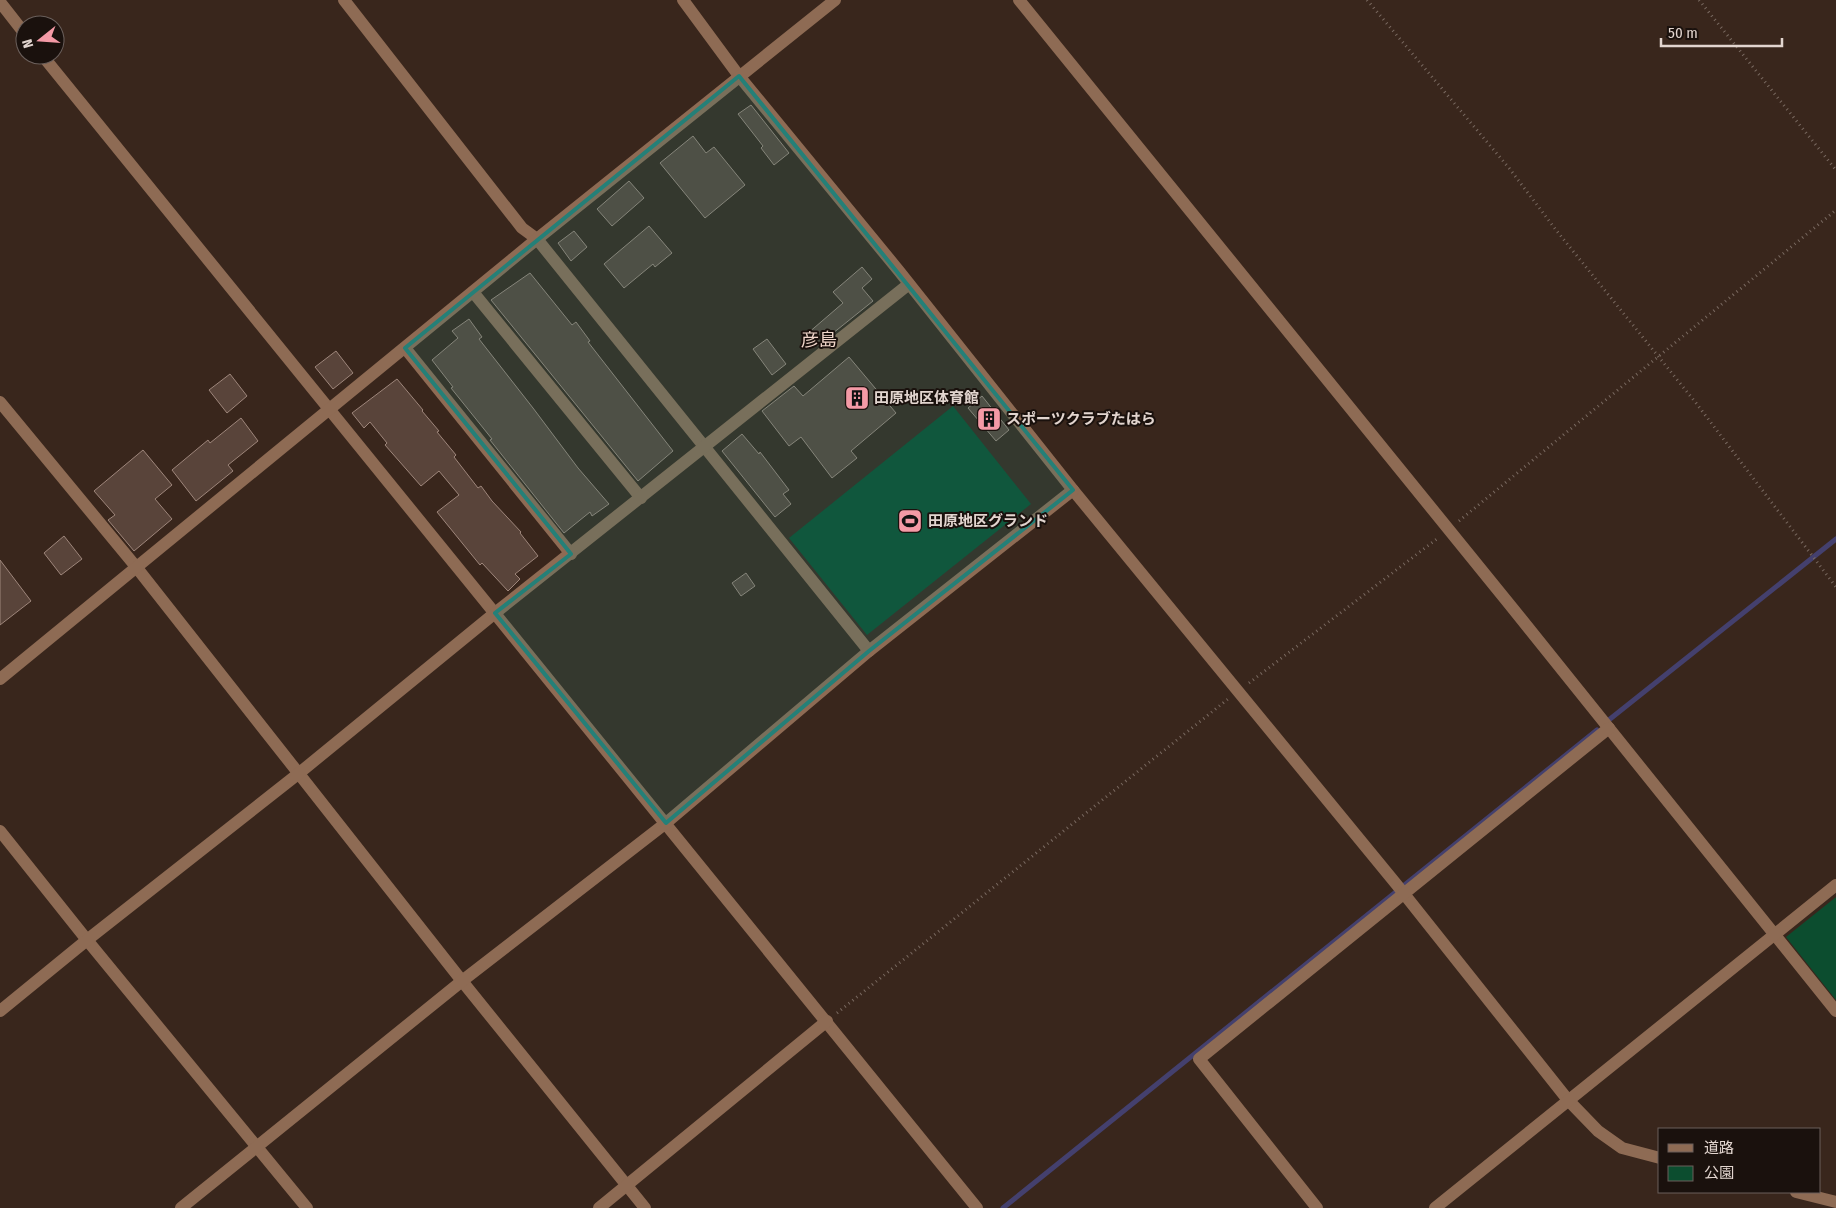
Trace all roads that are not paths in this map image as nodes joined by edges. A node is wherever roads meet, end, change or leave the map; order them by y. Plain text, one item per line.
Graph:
1 (344, 0) edge
2 (683, 0) edge
3 (835, 0) edge
4 (1019, 0) edge
5 (0, 2) edge
6 (15, 21) edge
7 (50, 65) edge
8 (739, 76) junction
9 (537, 239) junction
10 (909, 284) junction
11 (473, 292) junction
12 (405, 348) junction
13 (0, 402) edge
14 (330, 410) junction
15 (706, 447) junction
16 (1073, 490) junction
17 (641, 498) junction
18 (571, 554) junction
19 (137, 568) junction
20 (496, 613) junction
21 (868, 651) junction
22 (0, 680) edge
23 (1607, 725) junction
24 (298, 774) junction
25 (666, 823) junction
26 (0, 831) edge
27 (1836, 885) edge
28 (1401, 890) junction
29 (1774, 935) junction
30 (87, 940) junction
31 (462, 981) junction
32 (0, 1011) edge
33 (1836, 1011) edge
34 (827, 1022) junction
35 (1568, 1100) junction
36 (257, 1145) junction
37 (1658, 1157) edge
38 (627, 1185) junction
39 (1800, 1193) edge
40 (1836, 1202) edge
41 (181, 1208) edge
42 (307, 1208) edge
43 (599, 1208) edge
44 (646, 1208) edge
45 (977, 1208) edge
46 (1317, 1208) edge
47 (1435, 1208) edge

1 - 9 street
2 - 8 street
3 - 8 street
4 - 23 street
5 - 6 street
7 - 14 street
8 - 9 street
8 - 10 street
9 - 11 street
9 - 15 street
10 - 15 street
10 - 16 street
11 - 12 street
11 - 17 street
12 - 14 street
12 - 18 street
13 - 19 street
14 - 19 street
14 - 20 street
15 - 17 street
15 - 21 street
16 - 21 street
16 - 28 street
17 - 18 street
18 - 20 street
19 - 22 street
19 - 24 street
20 - 24 street
20 - 25 street
21 - 25 street
23 - 28 street
23 - 29 street
24 - 30 street
24 - 31 street
25 - 31 street
25 - 34 street
26 - 30 street
27 - 29 street
28 - 35 street
28 - 46 street
29 - 33 street
29 - 35 street
30 - 32 street
30 - 36 street
31 - 36 street
31 - 38 street
34 - 38 street
34 - 45 street
35 - 37 street
35 - 47 street
36 - 41 street
36 - 42 street
38 - 43 street
38 - 44 street
39 - 40 street

